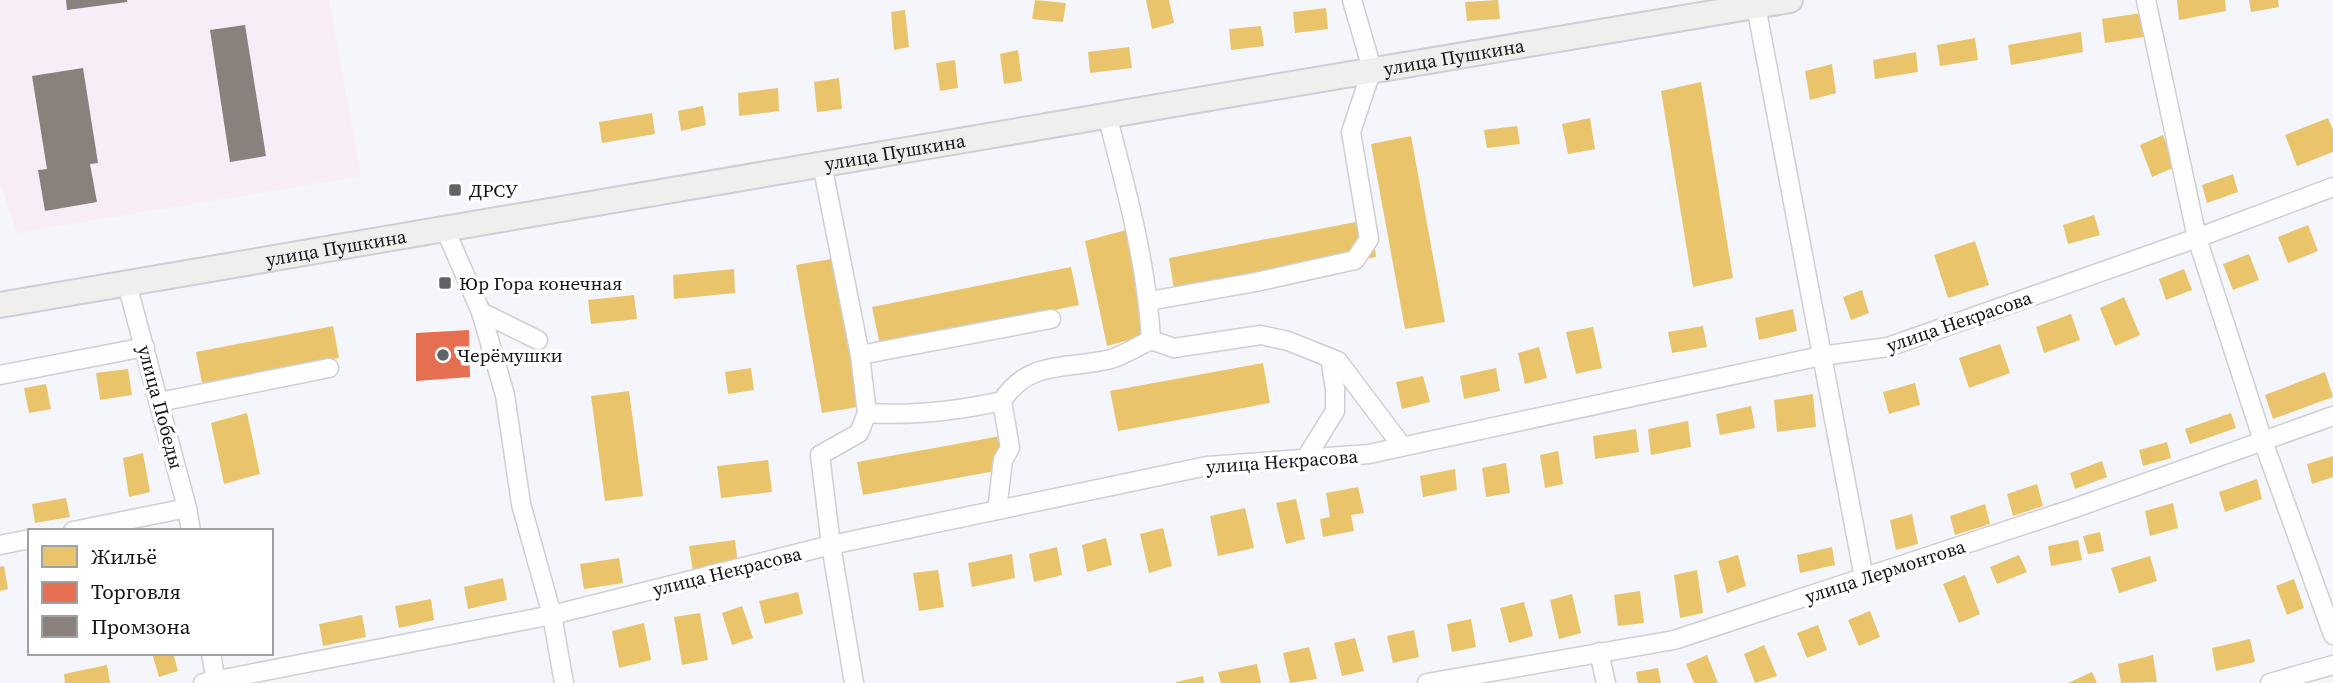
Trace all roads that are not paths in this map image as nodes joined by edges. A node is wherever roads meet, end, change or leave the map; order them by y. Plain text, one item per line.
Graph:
1 (1353, 0) edge
2 (1790, 0) edge
3 (2146, 0) edge
4 (1756, 6) junction
5 (1371, 69) junction
6 (1107, 115) junction
7 (822, 164) junction
8 (2333, 187) edge
9 (445, 229) junction
10 (2197, 238) junction
11 (127, 284) junction
12 (1149, 301) junction
13 (0, 305) edge
14 (481, 312) junction
15 (1052, 319) dead end
16 (538, 340) dead end
17 (1151, 340) junction
18 (145, 346) junction
19 (860, 355) junction
20 (1821, 356) junction
21 (1330, 358) junction
22 (329, 368) dead end
23 (0, 375) edge
24 (1002, 401) junction
25 (159, 402) junction
26 (867, 413) junction
27 (2333, 416) edge
28 (2263, 441) junction
29 (1402, 446) junction
30 (1306, 458) junction
31 (187, 508) junction
32 (997, 510) junction
33 (83, 529) edge
34 (191, 529) edge
35 (28, 539) edge
36 (0, 545) edge
37 (831, 545) junction
38 (1864, 578) junction
39 (552, 615) junction
40 (2333, 635) edge
41 (1599, 652) junction
42 (211, 655) edge
43 (2333, 665) edge
44 (212, 682) edge
45 (564, 683) edge
46 (854, 683) edge
47 (1427, 683) edge
48 (1606, 683) edge
49 (2270, 683) edge

1 - 5 street
2 - 4 main road, улица Пушкина
3 - 10 street
4 - 5 main road, улица Пушкина
4 - 20 street
5 - 6 main road, улица Пушкина
5 - 12 street
6 - 7 main road, улица Пушкина
6 - 12 street
7 - 9 main road, улица Пушкина
7 - 19 street
8 - 10 street, улица Некрасова
9 - 11 main road, улица Пушкина
9 - 14 street
10 - 20 street, улица Некрасова
10 - 28 street
11 - 13 main road, улица Пушкина
11 - 18 street, улица Победы
12 - 17 street
14 - 16 street
14 - 39 street
15 - 19 street
17 - 21 street
17 - 24 street
18 - 23 street
18 - 25 street, улица Победы
19 - 26 street
20 - 29 street, улица Некрасова
20 - 38 street
21 - 29 street
21 - 30 street
22 - 25 street
24 - 26 street
24 - 32 street
25 - 31 street, улица Победы
26 - 37 street
27 - 28 street, улица Лермонтова
28 - 38 street, улица Лермонтова
28 - 40 street
29 - 30 street, улица Некрасова
30 - 32 street, улица Некрасова
31 - 33 street
31 - 34 street, улица Победы
32 - 37 street, улица Некрасова
35 - 36 street
37 - 39 street, улица Некрасова
37 - 46 street
38 - 41 street, улица Лермонтова
39 - 44 street, улица Некрасова
39 - 45 street
41 - 47 street, улица Лермонтова
41 - 48 street
42 - 44 street
43 - 49 street

